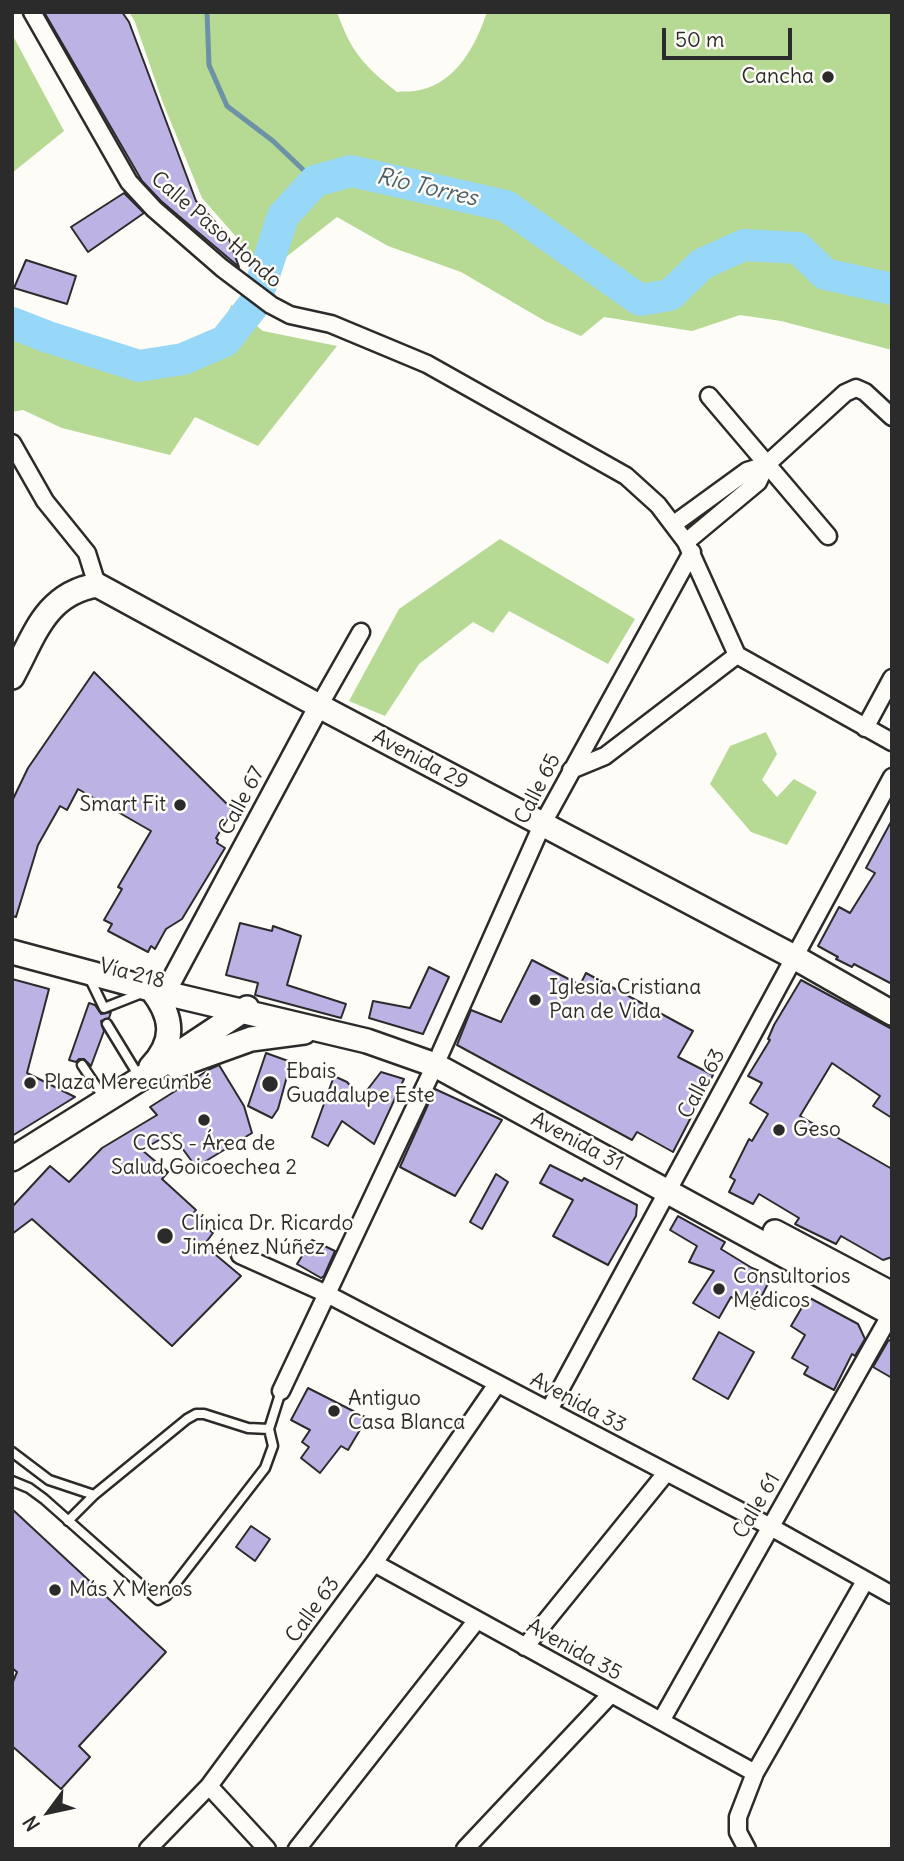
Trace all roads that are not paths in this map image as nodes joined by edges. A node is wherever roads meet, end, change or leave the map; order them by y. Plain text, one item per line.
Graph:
1 (32, 12) edge
2 (709, 397) dead end
3 (892, 417) edge
4 (12, 443) edge
5 (766, 465) junction
6 (674, 524) junction
7 (828, 536) dead end
8 (689, 547) junction
9 (97, 585) junction
10 (361, 632) dead end
11 (737, 655) junction
12 (12, 677) edge
13 (892, 678) edge
14 (319, 706) junction
15 (865, 728) junction
16 (892, 742) edge
17 (571, 769) junction
18 (892, 777) edge
19 (542, 825) junction
20 (12, 942) edge
21 (12, 953) edge
22 (794, 957) junction
23 (162, 989) junction
24 (246, 1009) junction
25 (892, 1013) edge
26 (107, 1024) dead end
27 (321, 1030) junction
28 (437, 1059) junction
29 (82, 1065) dead end
30 (140, 1079) junction
31 (107, 1100) junction
32 (12, 1159) edge
33 (671, 1184) junction
34 (240, 1255) dead end
35 (327, 1294) junction
36 (892, 1308) edge
37 (497, 1384) junction
38 (281, 1391) joint
39 (549, 1410) junction
40 (269, 1429) junction
41 (12, 1452) edge
42 (666, 1473) junction
43 (12, 1481) edge
44 (94, 1495) junction
45 (68, 1521) junction
46 (769, 1526) junction
47 (374, 1563) junction
48 (865, 1581) junction
49 (892, 1595) edge
50 (477, 1620) junction
51 (525, 1647) junction
52 (611, 1694) junction
53 (661, 1721) junction
54 (755, 1773) junction
55 (209, 1786) junction
56 (745, 1845) edge
57 (148, 1849) edge
58 (267, 1849) edge
59 (297, 1849) edge
60 (465, 1849) edge

1 - 6 street, Calle Paso Hondo
2 - 5 street
3 - 5 street, Calle 65
4 - 9 street
5 - 6 street, Calle 65
5 - 7 street
5 - 8 street, Calle 65
6 - 8 street, Calle Paso Hondo
8 - 11 street, Calle Paso Hondo
8 - 17 street, Calle 65
9 - 12 main road
9 - 14 main road, Avenida 29
10 - 14 street, Calle 67
11 - 15 street
11 - 17 street
13 - 15 street
14 - 19 main road, Avenida 29
14 - 23 street, Calle 67
15 - 16 street
17 - 19 street, Calle 65
18 - 22 street, Calle 63
19 - 22 main road, Avenida 29
19 - 28 street, Calle 65
20 - 23 main road, Vía 218
21 - 23 main road, Vía 218
22 - 25 main road, Avenida 29
22 - 33 street, Calle 63
23 - 24 main road, Vía 218
23 - 30 main road
24 - 27 main road, Avenida 31
24 - 28 main road, Avenida 31
24 - 30 main road
26 - 30 lane
27 - 28 main road, Avenida 31
27 - 30 main road
28 - 33 main road, Avenida 31
28 - 35 street, Calle 65
29 - 31 lane
30 - 31 main road
31 - 32 main road
33 - 36 main road, Avenida 31
33 - 39 street, Calle 63
34 - 35 street, Avenida 33
35 - 37 street, Avenida 33
35 - 38 street, Calle 65
36 - 46 street, Calle 61
37 - 39 street, Avenida 33
37 - 47 street, Calle 63
38 - 40 lane
39 - 42 street, Avenida 33
40 - 44 lane
40 - 45 lane
41 - 44 lane
42 - 46 street, Avenida 33
42 - 51 street
43 - 45 lane
44 - 45 lane
46 - 48 street, Avenida 33
46 - 53 street, Calle 61
47 - 50 street, Avenida 35
47 - 55 street, Calle 63
48 - 49 street, Avenida 33
48 - 54 street
50 - 51 street, Avenida 35
50 - 59 street
51 - 52 street, Avenida 35
52 - 53 street, Avenida 35
52 - 60 street
53 - 54 street, Avenida 35
54 - 56 street
55 - 57 street, Calle 63
55 - 58 street

